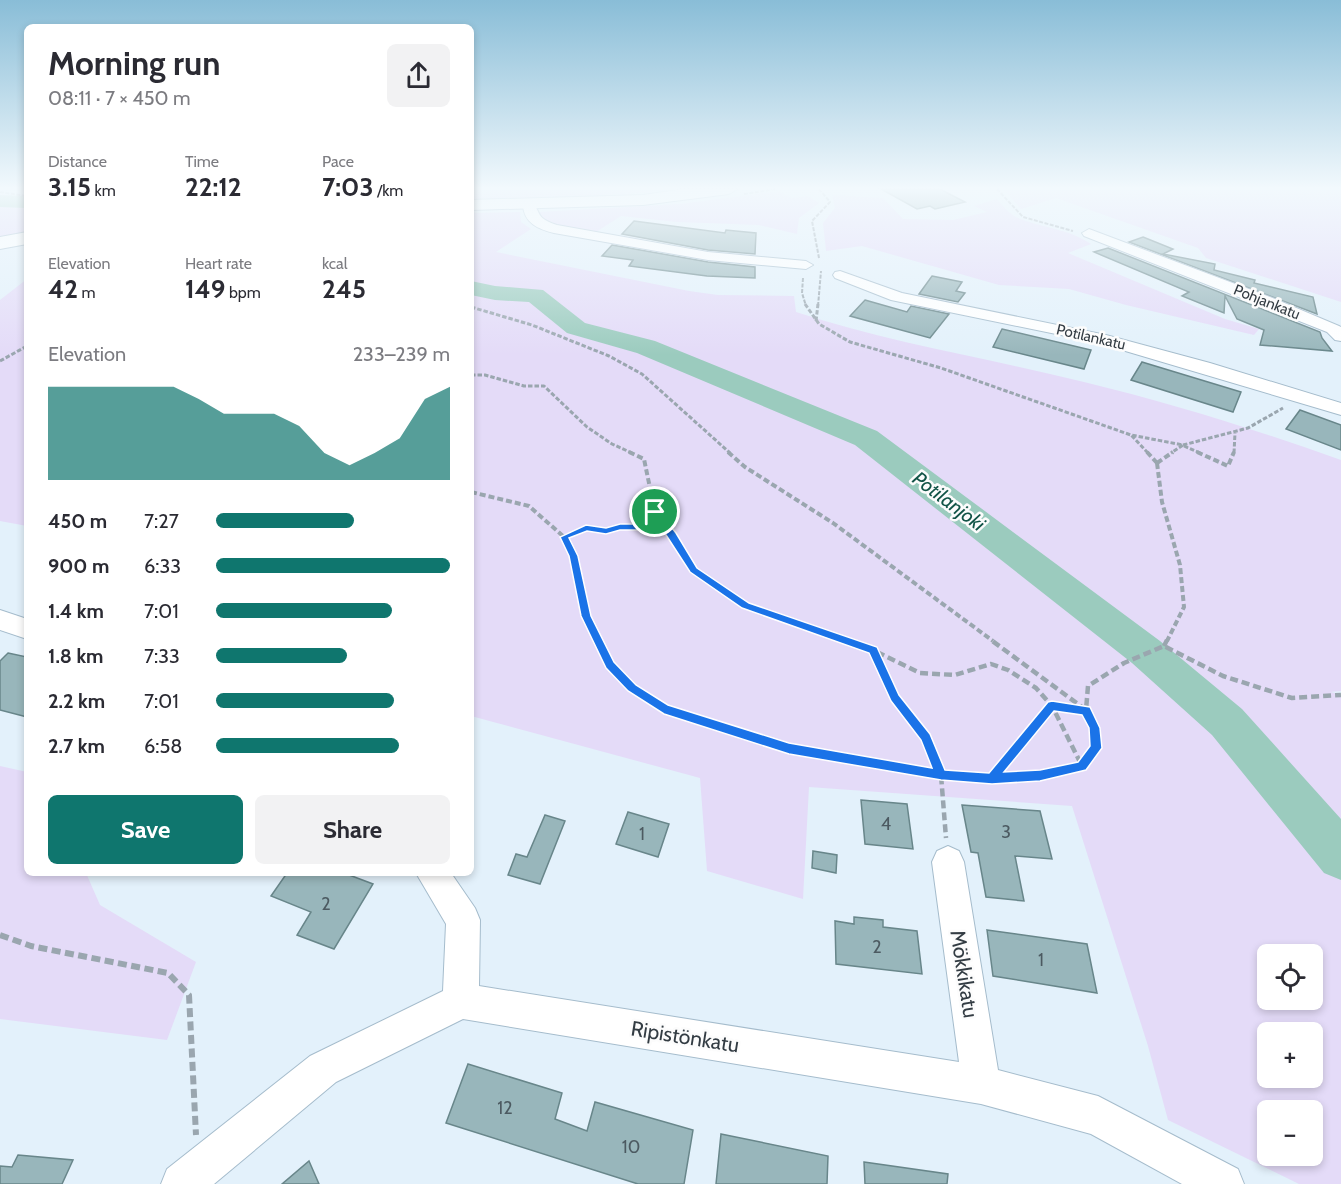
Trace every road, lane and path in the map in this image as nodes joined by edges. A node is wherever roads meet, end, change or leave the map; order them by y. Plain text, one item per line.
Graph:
1 (641, 244) edge
2 (813, 244) edge
3 (1118, 244) edge
4 (814, 266) junction
5 (840, 275) dead end
6 (474, 308) edge
7 (816, 321) junction
8 (1341, 336) edge
9 (24, 348) edge
10 (0, 361) edge
11 (474, 375) edge
12 (1296, 395) junction
13 (1341, 410) edge
14 (1235, 433) junction
15 (1131, 435) junction
16 (1183, 445) junction
17 (1157, 463) junction
18 (474, 493) edge
19 (655, 512) junction
20 (564, 537) junction
21 (0, 620) edge
22 (24, 628) edge
23 (1164, 646) junction
24 (873, 650) junction
25 (1341, 695) edge
26 (1052, 706) junction
27 (1086, 710) junction
28 (1082, 766) junction
29 (941, 775) junction
30 (992, 778) junction
31 (948, 862) joint
32 (434, 876) edge
33 (0, 935) edge
34 (461, 1001) junction
35 (981, 1085) junction
36 (189, 1178) edge
37 (1223, 1184) edge

1 - 4 street
2 - 4 path
3 - 8 street, Pohjankatu
4 - 7 path
4 - 7 path
5 - 12 street, Potilankatu
6 - 27 path
7 - 15 path
9 - 10 path
11 - 19 path
12 - 13 street, Potilankatu
12 - 14 path
14 - 16 path
14 - 16 path
15 - 16 path
15 - 17 path
16 - 17 path
17 - 23 path
18 - 20 path
19 - 20 path
19 - 24 path
20 - 29 path
21 - 22 street
23 - 25 path
23 - 27 path
24 - 26 path
24 - 29 path
26 - 27 path
26 - 28 path
26 - 30 path
27 - 28 path
28 - 30 path
29 - 30 path
29 - 31 path
31 - 35 street, Mökkikatu
32 - 34 street
33 - 36 path
34 - 35 street, Ripistönkatu
34 - 36 street
35 - 37 street, Ripistönkatu

